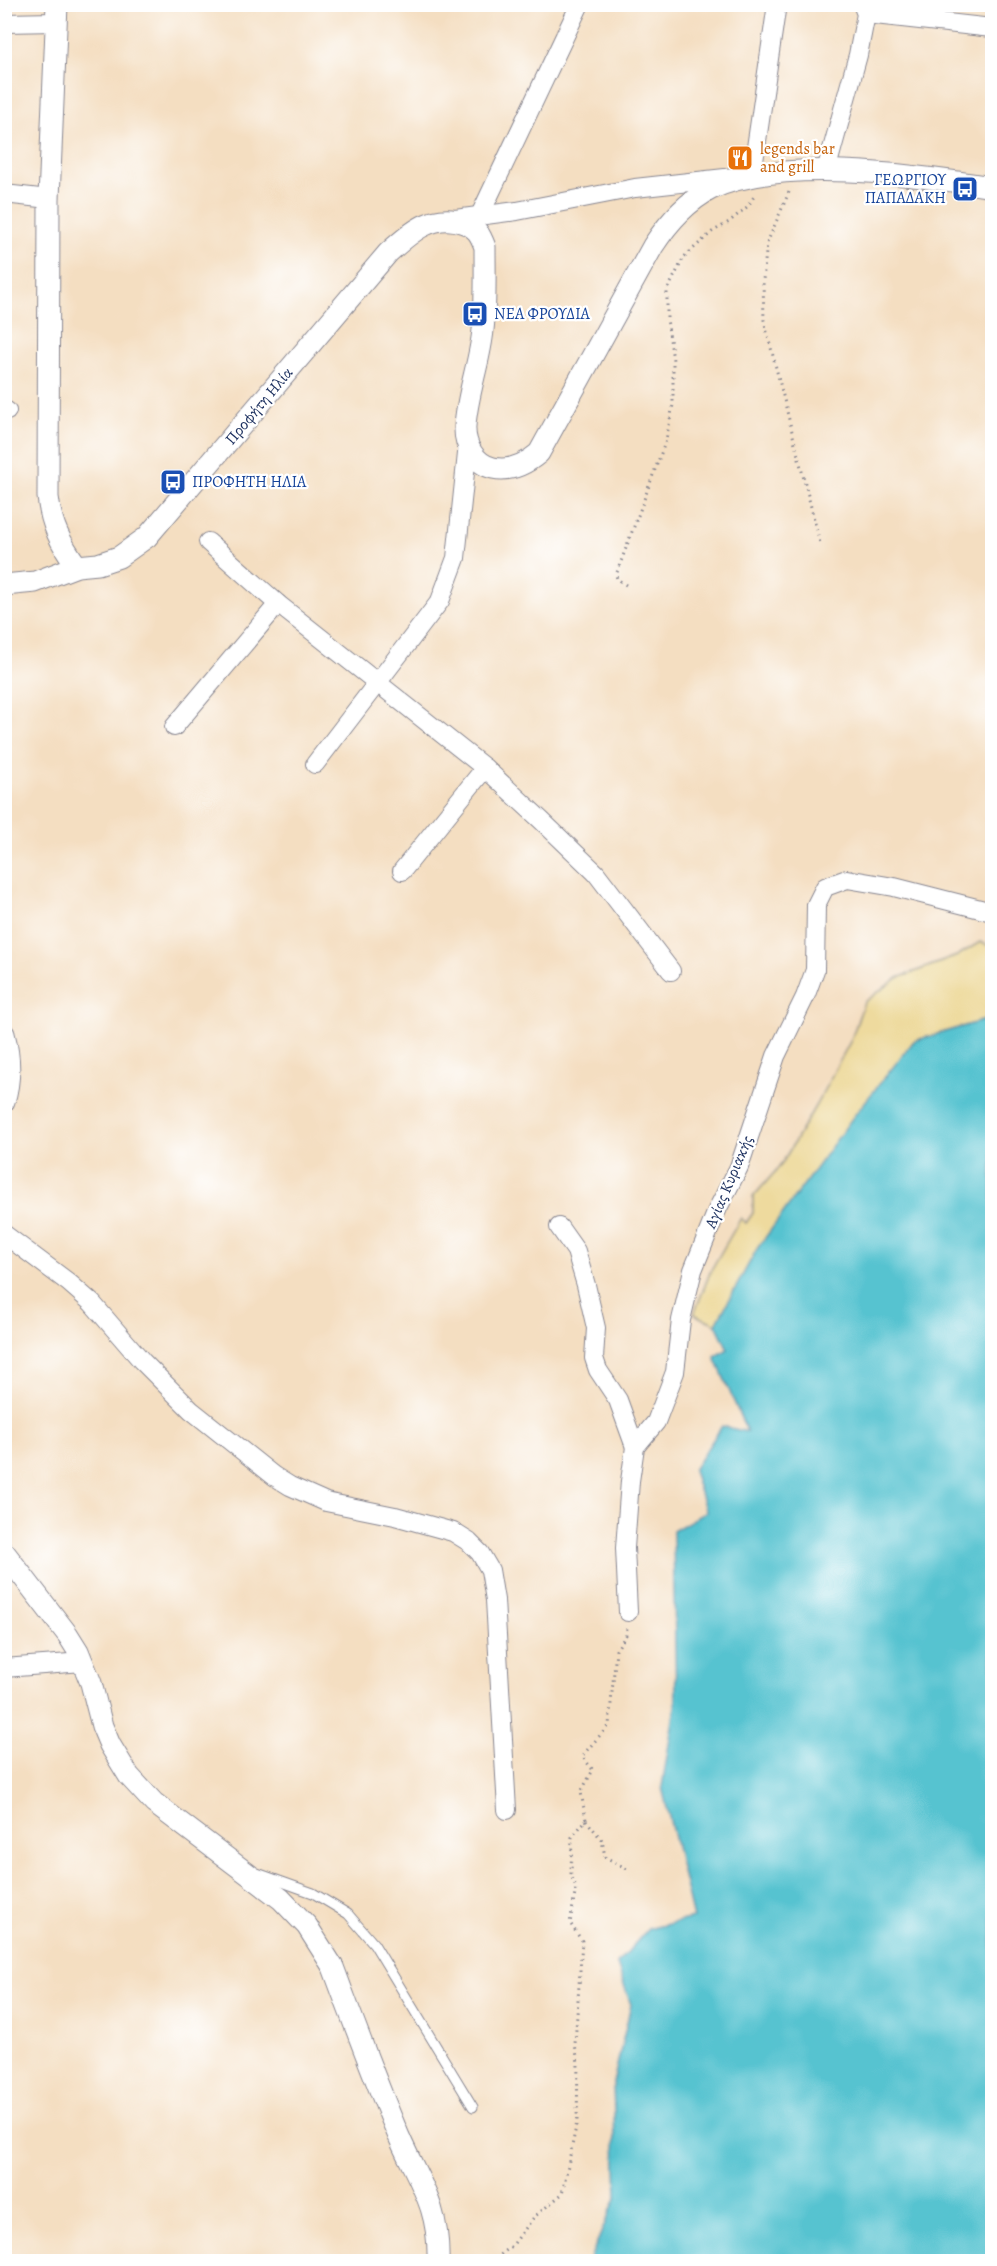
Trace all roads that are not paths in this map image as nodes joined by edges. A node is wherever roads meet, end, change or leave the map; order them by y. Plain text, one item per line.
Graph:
1 (579, 4) edge
2 (777, 4) edge
3 (864, 9) edge
4 (56, 13) edge
5 (4, 23) edge
6 (993, 28) edge
7 (826, 171) junction
8 (761, 174) junction
9 (993, 187) edge
10 (4, 194) edge
11 (49, 199) junction
12 (480, 215) junction
13 (454, 219) junction
14 (468, 444) junction
15 (208, 542) dead end
16 (77, 567) junction
17 (4, 585) edge
18 (278, 604) junction
19 (376, 682) junction
20 (174, 727) dead end
21 (315, 764) dead end
22 (485, 768) junction
23 (402, 871) dead end
24 (993, 912) edge
25 (671, 971) dead end
26 (4, 1034) edge
27 (4, 1101) edge
28 (559, 1227) dead end
29 (4, 1233) edge
30 (635, 1447) junction
31 (4, 1552) edge
32 (628, 1612) road end
33 (83, 1662) junction
34 (4, 1668) edge
35 (507, 1810) dead end
36 (233, 1864) junction
37 (473, 2107) dead end
38 (438, 2262) edge

1 - 12 street
2 - 8 street
3 - 6 street
3 - 7 street
4 - 5 street
4 - 11 street
7 - 8 street, Προφήτη Ηλία
7 - 9 street, Προφήτη Ηλία
8 - 12 street, Προφήτη Ηλία
8 - 14 street
10 - 11 street
11 - 16 street
12 - 13 street, Προφήτη Ηλία
13 - 14 street
13 - 16 street, Προφήτη Ηλία
14 - 19 street
15 - 18 street
16 - 17 street, Προφήτη Ηλία
18 - 19 street
18 - 20 street
19 - 21 street
19 - 22 street
22 - 23 street
22 - 25 street
24 - 30 street, Αγίας Κυριακής
26 - 27 street
28 - 30 street
29 - 35 street
30 - 32 street
31 - 33 street
33 - 34 street
33 - 36 street
36 - 37 lane
36 - 38 street

